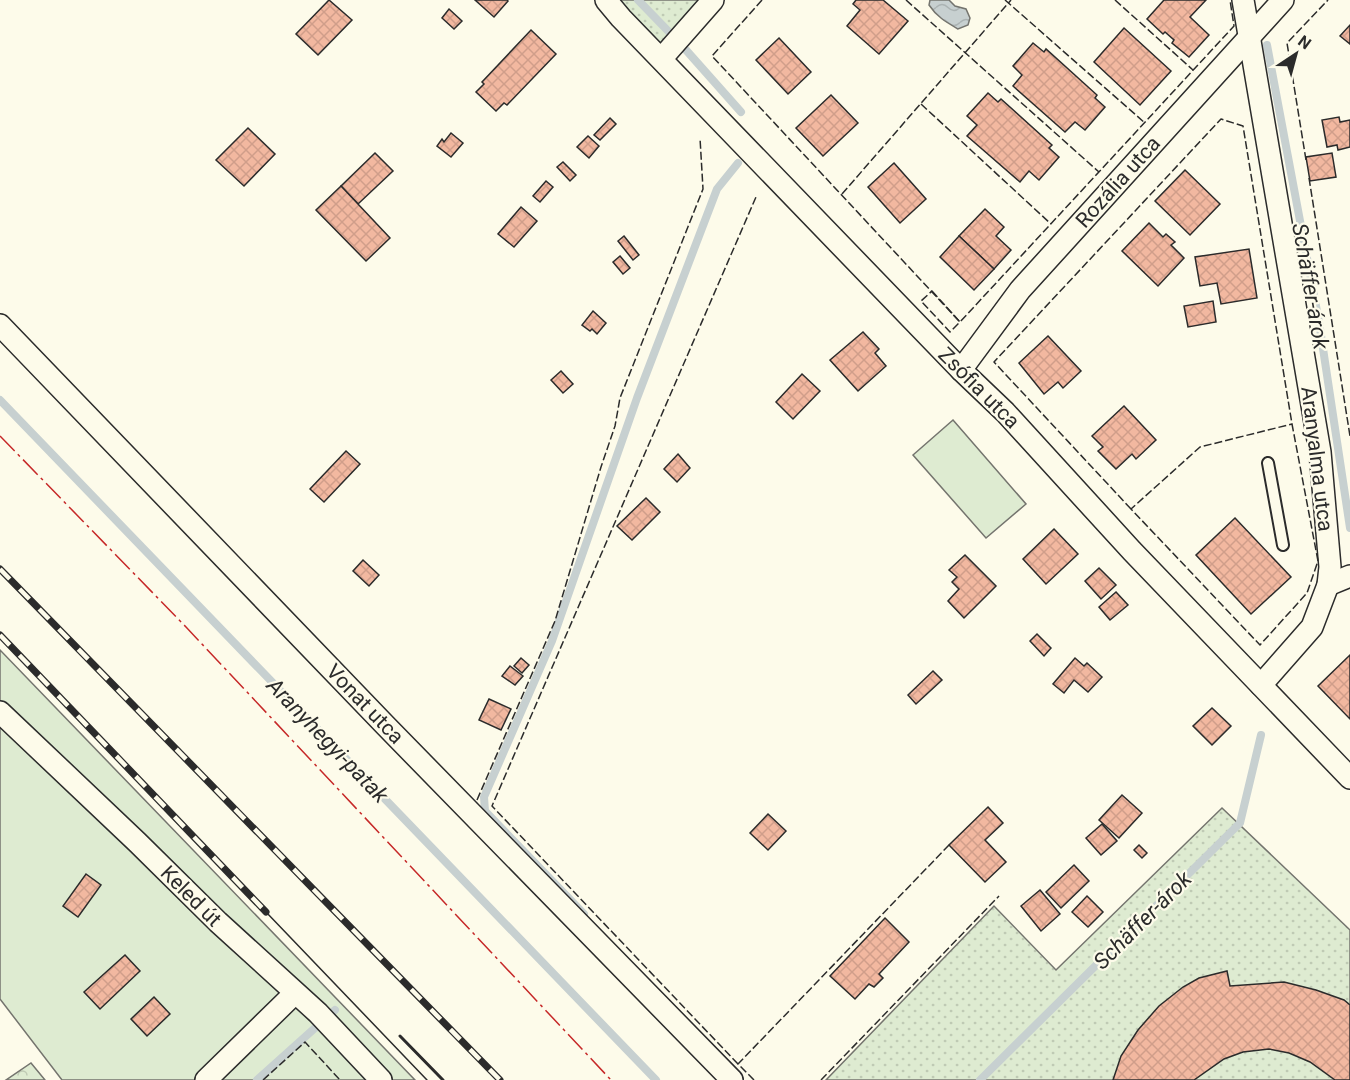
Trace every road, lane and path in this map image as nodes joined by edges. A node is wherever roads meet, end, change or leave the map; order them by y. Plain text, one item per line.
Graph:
1 (606, 0) edge
2 (713, 0) edge
3 (1243, 0) edge
4 (1283, 0) edge
5 (1248, 38) junction
6 (662, 58) junction
7 (0, 325) edge
8 (961, 370) junction
9 (1268, 463) dead end
10 (1283, 545) dead end
11 (1350, 576) edge
12 (1328, 585) junction
13 (1261, 685) junction
14 (0, 712) edge
15 (1350, 778) edge
16 (295, 993) junction
17 (206, 1080) edge
18 (381, 1080) edge
19 (732, 1080) edge

1 - 6 street, Zsófia utca
2 - 6 street
3 - 5 street, Aranyalma utca
4 - 5 street, Rozália utca
5 - 8 street, Rozália utca
5 - 12 street, Aranyalma utca
6 - 8 street, Zsófia utca
7 - 19 street, Vonat utca
8 - 13 street, Zsófia utca
9 - 10 lane
11 - 12 street
12 - 13 street, Aranyalma utca
13 - 15 street, Zsófia utca
14 - 16 street, Keled út
16 - 17 street
16 - 18 street, Keled út

